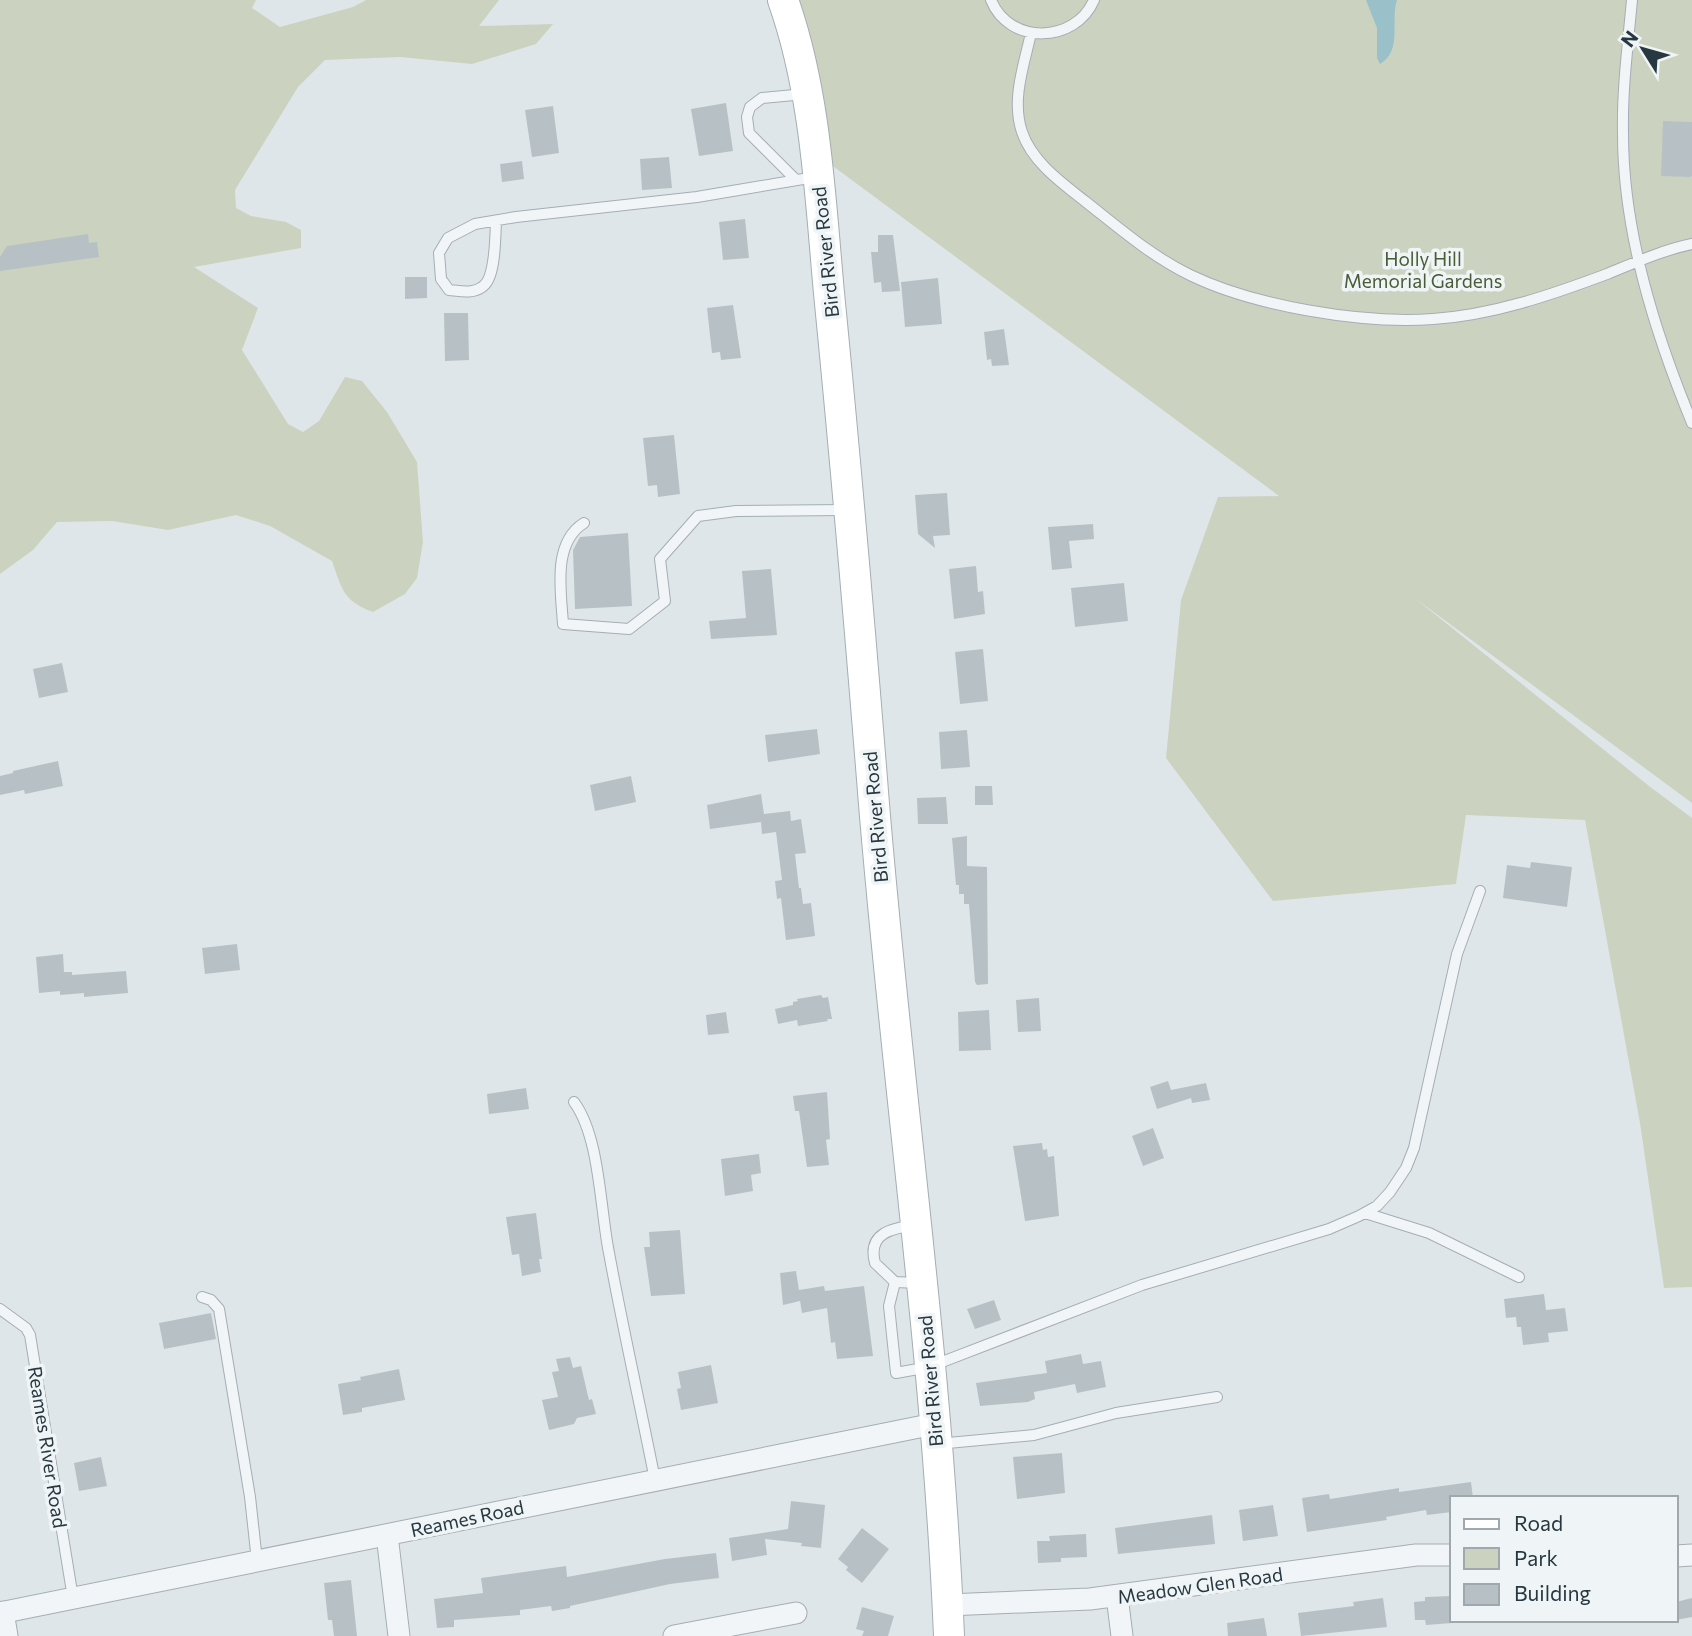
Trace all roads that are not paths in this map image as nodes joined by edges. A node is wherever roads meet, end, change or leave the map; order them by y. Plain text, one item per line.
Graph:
1 (783, 0) edge
2 (991, 0) edge
3 (1094, 0) edge
4 (1632, 0) edge
5 (1031, 33) junction
6 (807, 93) junction
7 (807, 178) junction
8 (496, 222) junction
9 (1692, 244) edge
10 (1639, 261) junction
11 (1692, 423) edge
12 (849, 510) junction
13 (584, 523) dead end
14 (1480, 891) dead end
15 (574, 1102) dead end
16 (1365, 1213) junction
17 (917, 1224) junction
18 (1519, 1277) dead end
19 (909, 1282) junction
20 (202, 1297) dead end
21 (0, 1309) edge
22 (929, 1367) junction
23 (1217, 1397) dead end
24 (935, 1434) junction
25 (655, 1480) junction
26 (387, 1535) junction
27 (1450, 1555) edge
28 (257, 1561) junction
29 (1117, 1596) junction
30 (73, 1598) junction
31 (947, 1605) junction
32 (1, 1613) edge
33 (796, 1613) dead end
34 (7, 1636) edge
35 (400, 1636) edge
36 (674, 1636) edge
37 (949, 1636) edge
38 (1122, 1636) edge

1 - 6 street, Bird River Road
2 - 5 lane
3 - 5 lane
4 - 10 lane
5 - 10 lane
6 - 7 street, Bird River Road
6 - 7 lane
7 - 8 lane
7 - 12 street, Bird River Road
8 - 8 lane
9 - 10 lane
10 - 11 lane
12 - 13 lane
12 - 17 street, Bird River Road
14 - 16 lane
15 - 25 lane
16 - 18 lane
16 - 22 lane
17 - 19 street, Bird River Road
17 - 19 lane
19 - 22 street, Bird River Road
20 - 28 lane
21 - 30 lane, Reames River Road
22 - 24 street, Bird River Road
23 - 24 lane
24 - 25 street, Reames Road
24 - 31 street, Bird River Road
25 - 26 street, Reames Road
26 - 28 street, Reames Road
26 - 35 street
27 - 29 street, Meadow Glen Road
28 - 30 street, Reames Road
29 - 31 street, Meadow Glen Road
29 - 38 street
30 - 32 street, Reames Road
31 - 37 street, Bird River Road
32 - 34 street
33 - 36 street

